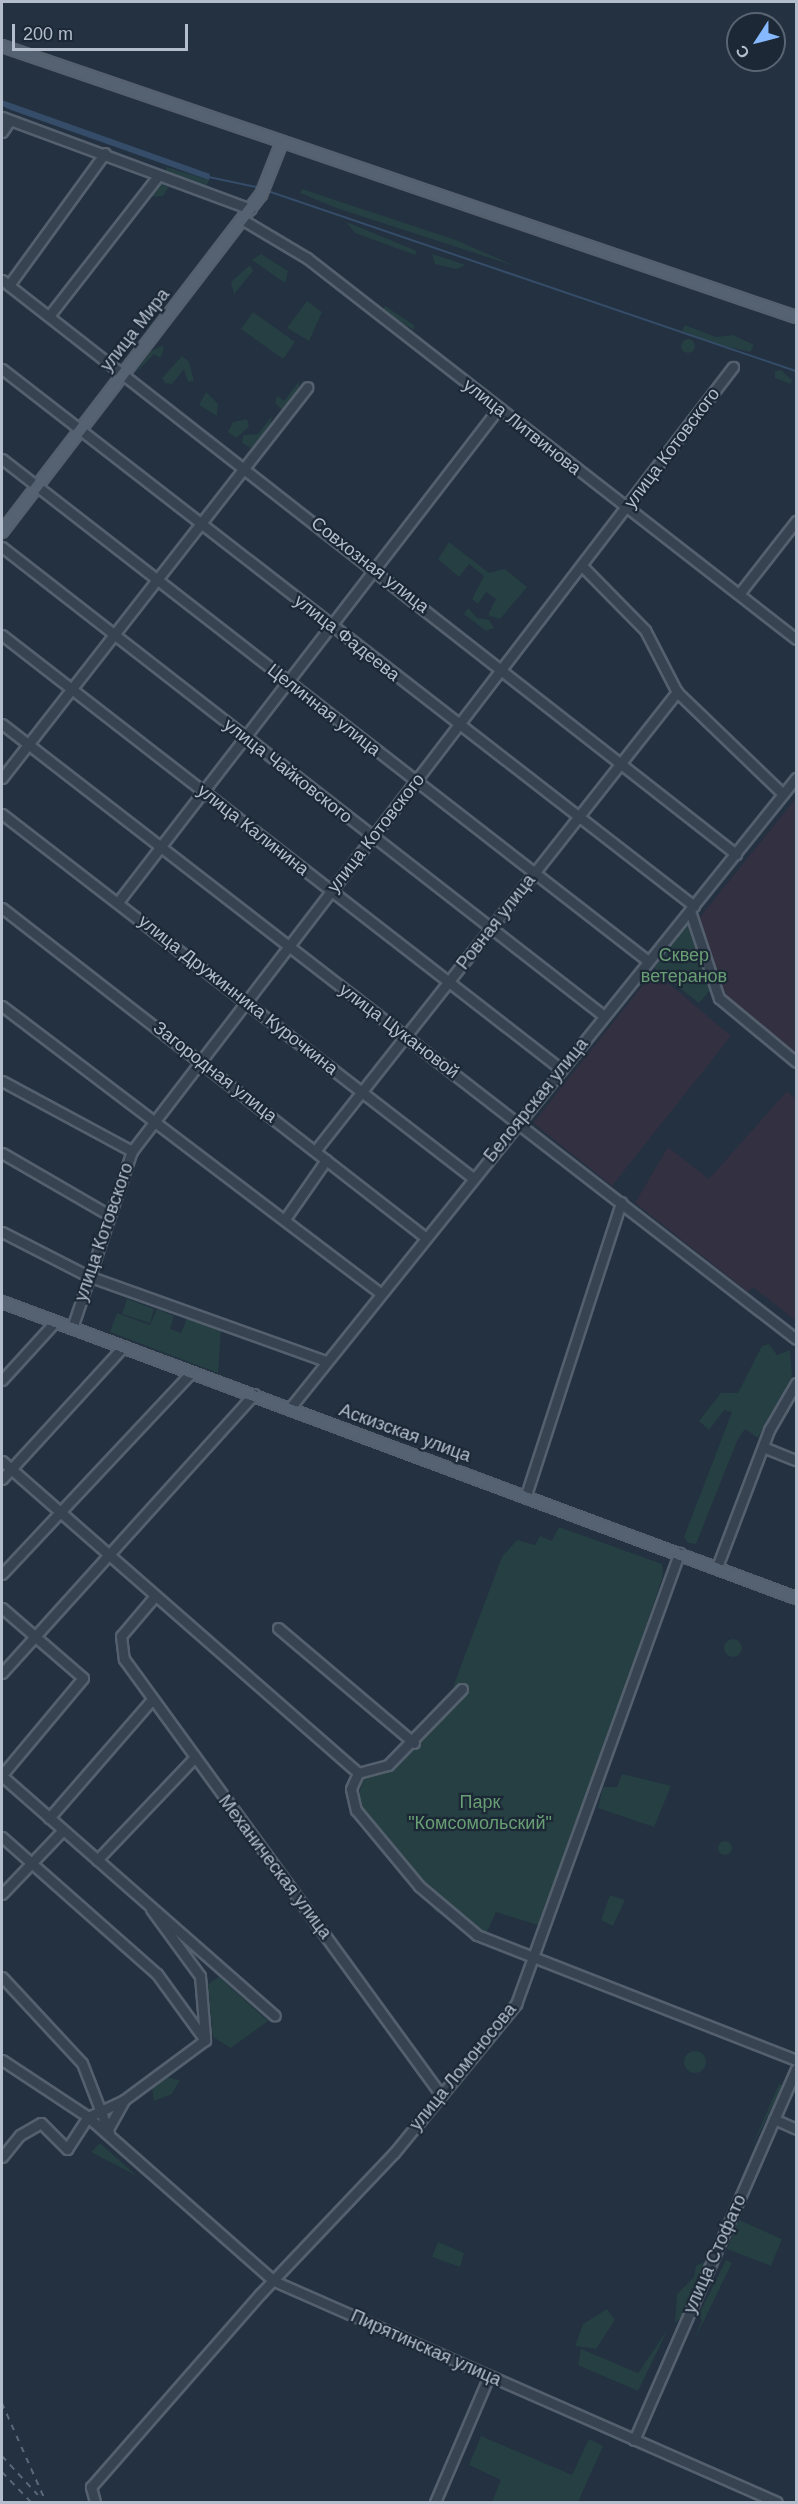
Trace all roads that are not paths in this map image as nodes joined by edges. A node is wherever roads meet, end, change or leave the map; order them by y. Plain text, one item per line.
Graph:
1 (2, 46) edge
2 (6, 119) edge
3 (2, 132) edge
4 (282, 142) junction
5 (105, 153) junction
6 (158, 176) junction
7 (251, 209) junction
8 (243, 220) junction
9 (5, 282) edge
10 (49, 316) junction
11 (796, 317) edge
12 (734, 367) dead end
13 (2, 369) edge
14 (123, 373) junction
15 (308, 387) dead end
16 (498, 409) junction
17 (80, 430) junction
18 (2, 459) edge
19 (243, 466) junction
20 (37, 486) junction
21 (626, 509) junction
22 (796, 521) edge
23 (200, 523) junction
24 (2, 532) edge
25 (2, 547) edge
26 (582, 566) junction
27 (374, 569) junction
28 (157, 579) junction
29 (739, 594) junction
30 (331, 626) junction
31 (114, 634) junction
32 (2, 635) edge
33 (796, 639) edge
34 (502, 670) junction
35 (287, 682) junction
36 (72, 689) junction
37 (677, 692) junction
38 (2, 724) edge
39 (460, 725) junction
40 (245, 737) junction
41 (28, 744) junction
42 (622, 762) junction
43 (2, 778) edge
44 (796, 778) edge
45 (416, 782) junction
46 (203, 791) junction
47 (783, 794) junction
48 (2, 814) edge
49 (579, 817) junction
50 (373, 837) junction
51 (159, 848) junction
52 (736, 854) junction
53 (534, 874) junction
54 (331, 891) junction
55 (118, 902) junction
56 (692, 908) junction
57 (2, 909) edge
58 (491, 928) junction
59 (288, 946) junction
60 (648, 961) junction
61 (449, 982) junction
62 (246, 1002) junction
63 (2, 1006) edge
64 (604, 1016) junction
65 (405, 1037) junction
66 (200, 1060) junction
67 (796, 1062) edge
68 (561, 1069) junction
69 (2, 1081) edge
70 (362, 1092) junction
71 (154, 1120) junction
72 (518, 1122) junction
73 (132, 1151) junction
74 (315, 1151) junction
75 (2, 1153) edge
76 (326, 1160) junction
77 (473, 1178) junction
78 (621, 1202) junction
79 (109, 1215) junction
80 (285, 1219) junction
81 (2, 1232) edge
82 (426, 1238) junction
83 (88, 1276) junction
84 (381, 1294) junction
85 (2, 1302) edge
86 (55, 1322) junction
87 (72, 1328) junction
88 (796, 1339) edge
89 (124, 1347) junction
90 (326, 1361) junction
91 (192, 1372) junction
92 (2, 1380) edge
93 (796, 1383) edge
94 (254, 1394) junction
95 (290, 1408) junction
96 (763, 1447) junction
97 (796, 1460) edge
98 (2, 1461) edge
99 (10, 1469) junction
100 (2, 1479) edge
101 (526, 1495) junction
102 (60, 1512) junction
103 (680, 1553) junction
104 (109, 1555) junction
105 (717, 1567) junction
106 (2, 1574) edge
107 (155, 1596) junction
108 (796, 1598) edge
109 (2, 1608) edge
110 (279, 1628) dead end
111 (35, 1637) junction
112 (2, 1673) edge
113 (462, 1689) dead end
114 (150, 1702) junction
115 (414, 1743) junction
116 (194, 1758) junction
117 (358, 1773) junction
118 (2, 1776) edge
119 (49, 1818) junction
120 (63, 1830) junction
121 (2, 1838) edge
122 (97, 1860) junction
123 (31, 1863) junction
124 (2, 1894) edge
125 (150, 1907) junction
126 (537, 1957) junction
127 (2, 1977) edge
128 (275, 2016) dead end
129 (206, 2040) junction
130 (2, 2060) edge
131 (796, 2060) edge
132 (796, 2068) edge
133 (441, 2095) junction
134 (124, 2100) junction
135 (101, 2110) junction
136 (88, 2117) junction
137 (774, 2119) junction
138 (796, 2129) edge
139 (109, 2133) junction
140 (2, 2157) edge
141 (274, 2281) junction
142 (489, 2376) junction
143 (634, 2440) junction
144 (95, 2502) edge
145 (435, 2502) edge
146 (777, 2502) edge

1 - 4 main road
2 - 3 street
2 - 5 street
4 - 7 main road, улица Мира
4 - 11 main road
5 - 6 street
5 - 9 street
6 - 7 street
6 - 10 street
7 - 8 main road, улица Мира
8 - 14 main road, улица Мира
8 - 16 street, улица Литвинова
9 - 10 street, Совхозная улица
10 - 14 street, Совхозная улица
12 - 21 street, улица Котовского
13 - 17 street, улица Фадеева
14 - 17 main road, улица Мира
14 - 19 street, Совхозная улица
15 - 19 street
16 - 21 street, улица Литвинова
16 - 27 street
17 - 20 main road, улица Мира
17 - 23 street, улица Фадеева
18 - 20 street, Целинная улица
19 - 23 street
19 - 27 street, Совхозная улица
20 - 24 main road, улица Мира
20 - 28 street, Целинная улица
21 - 26 street, улица Котовского
21 - 29 street, улица Литвинова
22 - 29 street
23 - 28 street
23 - 30 street, улица Фадеева
25 - 31 street, улица Чайковского
26 - 34 street, улица Котовского
26 - 37 street
27 - 30 street
27 - 34 street, Совхозная улица
28 - 31 street
28 - 35 street, Целинная улица
29 - 33 street, улица Литвинова
30 - 35 street
30 - 39 street, улица Фадеева
31 - 36 street
31 - 40 street, улица Чайковского
32 - 36 street, улица Калинина
34 - 39 street, улица Котовского
34 - 42 street, Совхозная улица
35 - 40 street
35 - 45 street, Целинная улица
36 - 41 street
36 - 46 street, улица Калинина
37 - 42 street, Ровная улица
37 - 47 street
38 - 41 street, улица Цукановой
39 - 45 street, улица Котовского
39 - 49 street, улица Фадеева
40 - 46 street
40 - 50 street, улица Чайковского
41 - 43 street
41 - 51 street, улица Цукановой
42 - 49 street, Ровная улица
42 - 52 street, Совхозная улица
44 - 47 street, Белоярская улица
45 - 50 street, улица Котовского
45 - 53 street, Целинная улица
46 - 51 street
46 - 54 street, улица Калинина
47 - 52 street, Белоярская улица
48 - 55 street, улица Дружинника Курочкина
49 - 53 street, Ровная улица
49 - 56 street, улица Фадеева
50 - 54 street, улица Котовского
50 - 58 street, улица Чайковского
51 - 55 street
51 - 59 street, улица Цукановой
52 - 56 street, Белоярская улица
53 - 58 street, Ровная улица
53 - 60 street, Целинная улица
54 - 59 street, улица Котовского
54 - 61 street, улица Калинина
55 - 62 street, улица Дружинника Курочкина
56 - 60 street, Белоярская улица
56 - 67 street
57 - 66 street, Загородная улица
58 - 61 street, Ровная улица
58 - 64 street, улица Чайковского
59 - 62 street, улица Котовского
59 - 65 street, улица Цукановой
60 - 64 street, Белоярская улица
61 - 65 street, Ровная улица
61 - 68 street, улица Калинина
62 - 66 street, улица Котовского
62 - 70 street, улица Дружинника Курочкина
63 - 71 street
64 - 68 street, Белоярская улица
65 - 70 street, Ровная улица
65 - 72 street, улица Цукановой
66 - 71 street, улица Котовского
66 - 74 street, Загородная улица
68 - 72 street, Белоярская улица
69 - 73 street
70 - 74 street, Ровная улица
70 - 77 street, улица Дружинника Курочкина
71 - 73 street, улица Котовского
71 - 80 street
72 - 77 street, Белоярская улица
72 - 78 street, улица Цукановой
73 - 79 street, улица Котовского
74 - 76 street, Загородная улица
75 - 79 street
76 - 80 street
76 - 82 street, Загородная улица
77 - 82 street, Белоярская улица
78 - 88 street, улица Цукановой
78 - 101 street
79 - 83 street, улица Котовского
80 - 84 street
81 - 83 street
82 - 84 street, Белоярская улица
83 - 87 street, улица Котовского
83 - 90 street
84 - 90 street, Белоярская улица
85 - 86 main road, Аскизская улица
86 - 87 main road, Аскизская улица
86 - 92 street
87 - 89 main road, Аскизская улица
89 - 91 main road, Аскизская улица
89 - 99 street
90 - 95 street, Белоярская улица
91 - 94 main road, Аскизская улица
91 - 102 street
93 - 96 street
94 - 95 main road, Аскизская улица
94 - 104 street
95 - 101 main road, Аскизская улица
96 - 97 street
96 - 105 street
98 - 99 street
99 - 100 street
99 - 102 street
101 - 103 main road, Аскизская улица
102 - 104 street
102 - 106 street
103 - 105 main road, Аскизская улица
103 - 126 street, улица Ломоносова
104 - 107 street
104 - 111 street
105 - 108 main road, Аскизская улица
107 - 114 street, Механическая улица
107 - 117 street
109 - 111 street
110 - 115 street
111 - 112 street
111 - 118 street
113 - 115 street
114 - 116 street, Механическая улица
114 - 119 street
115 - 117 street
116 - 122 street
116 - 133 street, Механическая улица
117 - 126 street
118 - 119 street
119 - 120 street
120 - 122 street
120 - 123 street
121 - 123 street
122 - 125 street
123 - 124 street
123 - 129 street
125 - 128 street
125 - 129 street
126 - 131 street
126 - 133 street, улица Ломоносова
127 - 135 street
129 - 134 street
130 - 136 street, Пирятинская улица
132 - 137 street, улица Стофато
133 - 141 street, улица Ломоносова
134 - 135 street
134 - 139 street
135 - 136 street
135 - 139 street
136 - 139 street, Пирятинская улица
136 - 140 street
137 - 138 street
137 - 143 street, улица Стофато
139 - 141 street, Пирятинская улица
141 - 142 street, Пирятинская улица
141 - 144 street, улица Ломоносова
142 - 143 street, Пирятинская улица
142 - 145 street
143 - 146 street, Пирятинская улица

